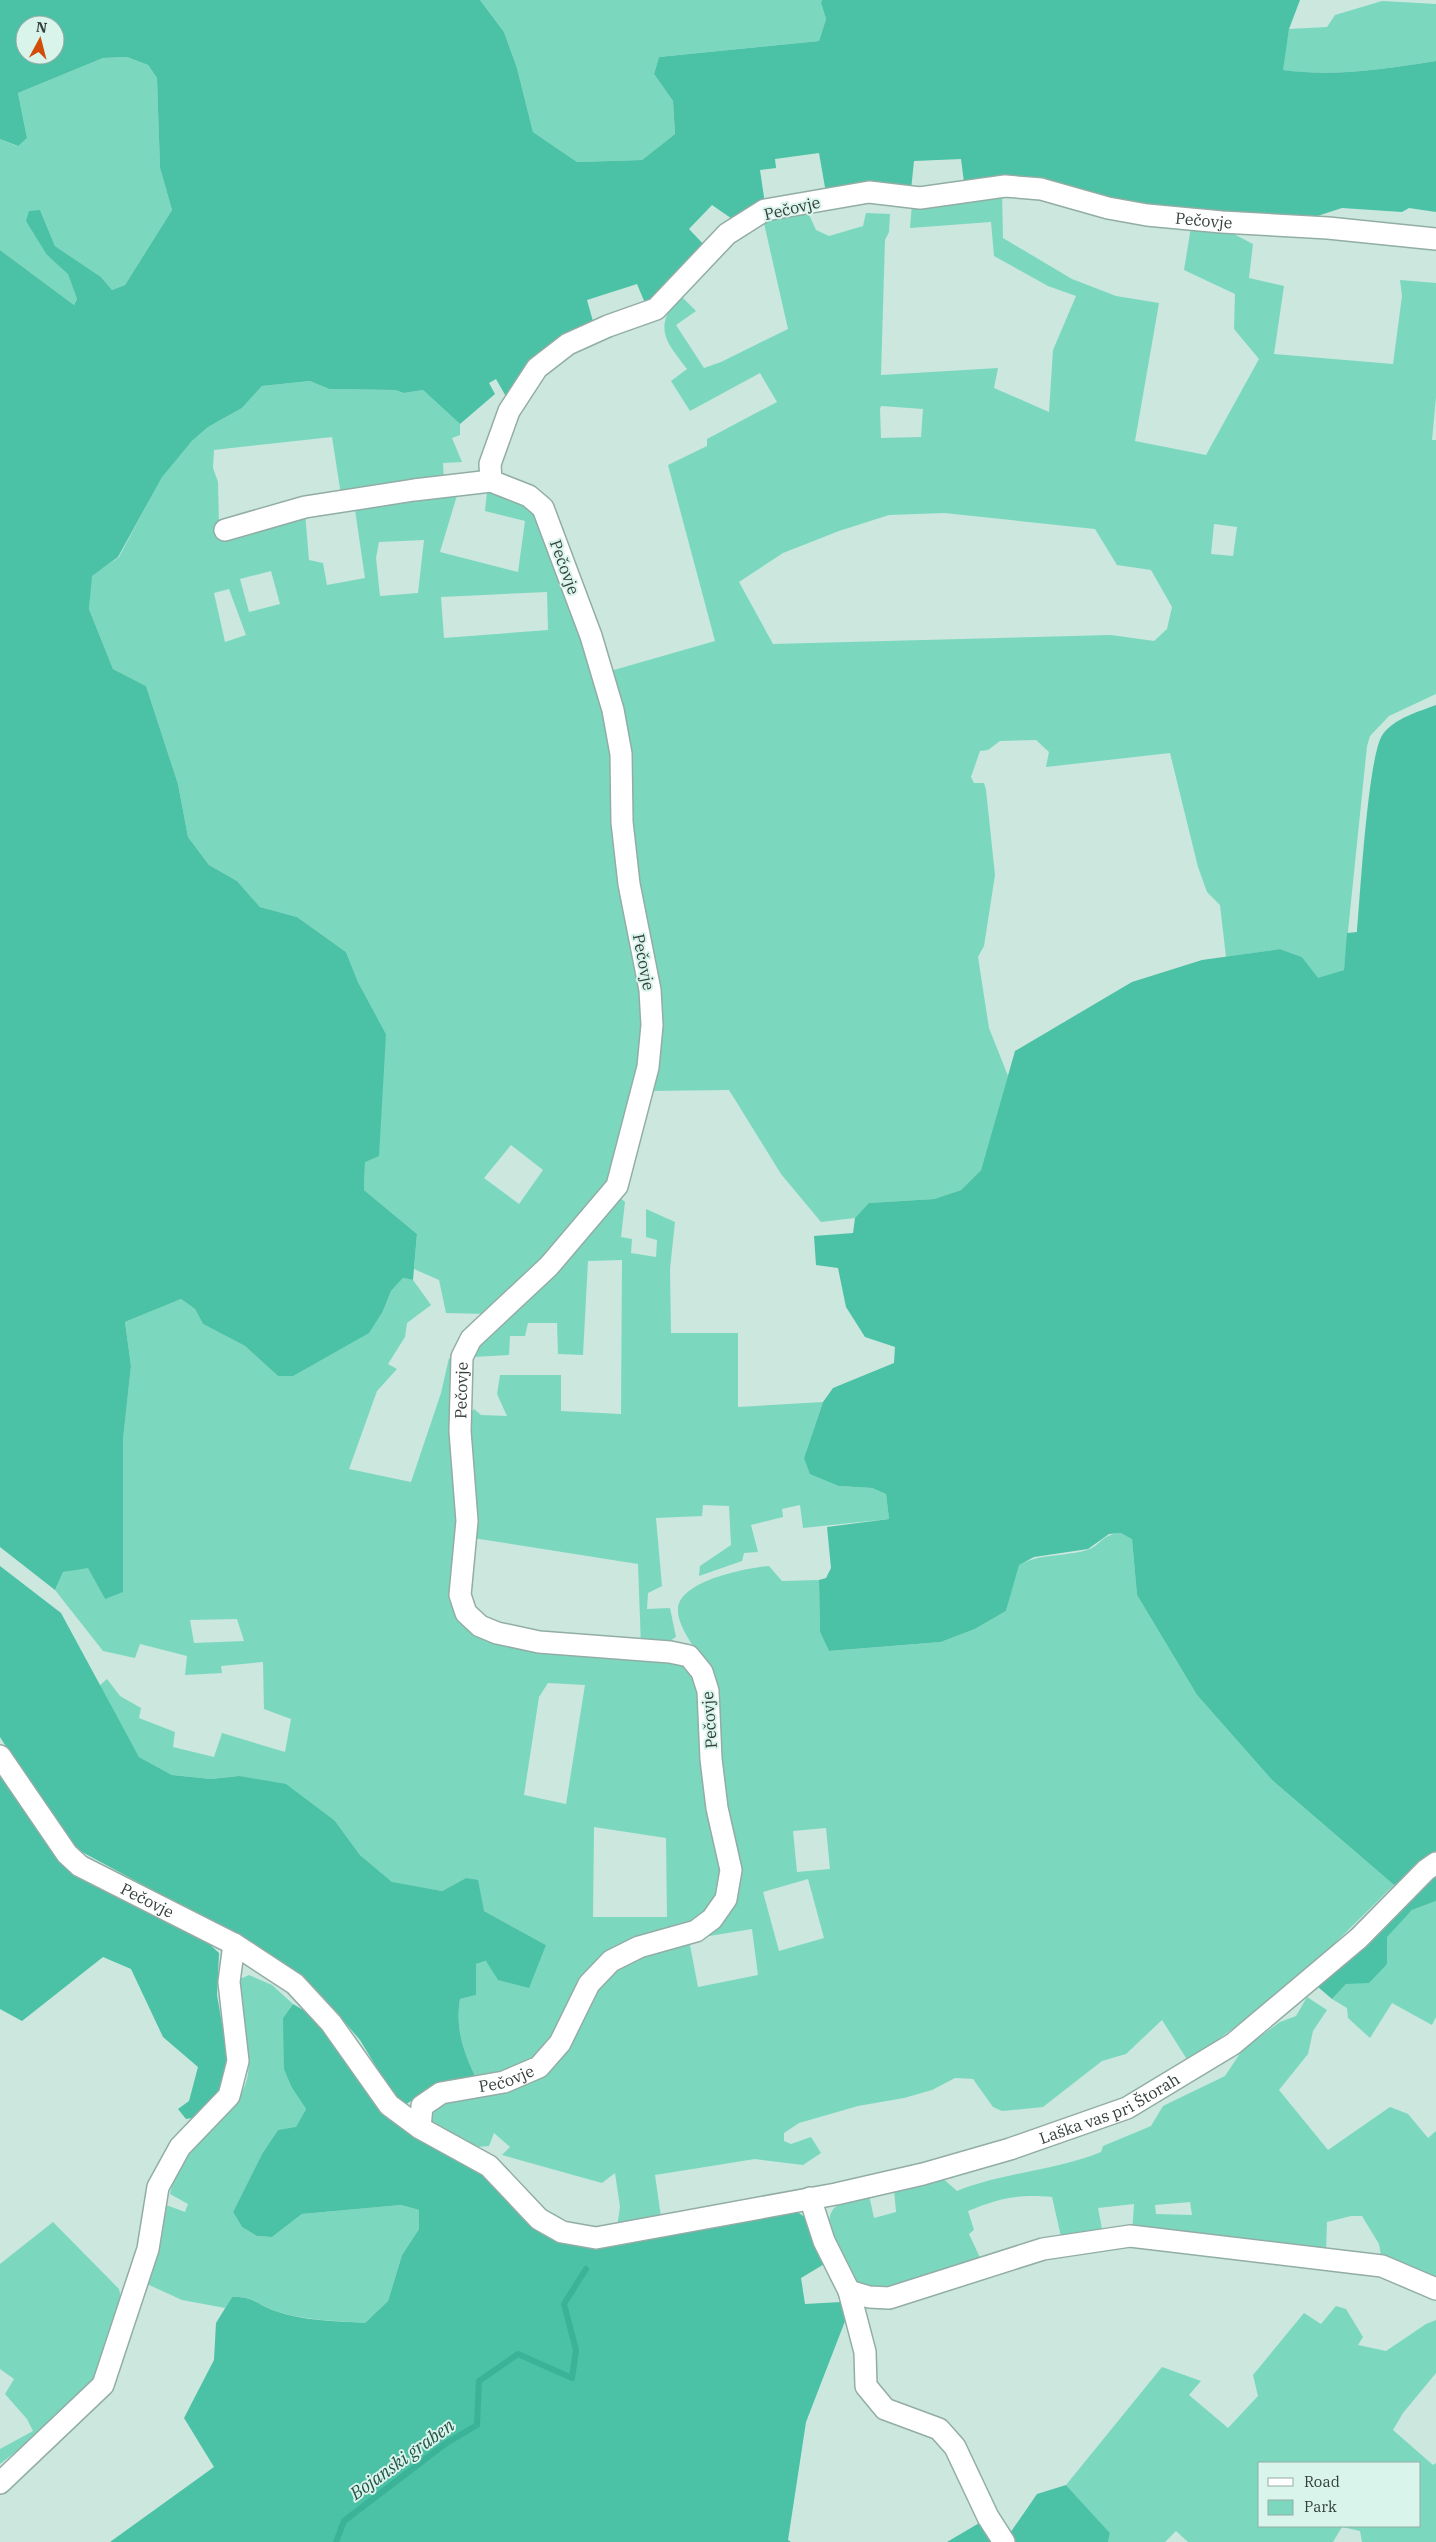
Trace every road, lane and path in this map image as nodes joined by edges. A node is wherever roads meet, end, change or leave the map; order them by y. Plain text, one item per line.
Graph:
1 (1436, 240) edge
2 (491, 481) junction
3 (225, 530) dead end
4 (0, 1756) edge
5 (1436, 1863) edge
6 (234, 1944) junction
7 (420, 2128) junction
8 (810, 2198) junction
9 (1436, 2289) edge
10 (848, 2291) junction
11 (0, 2483) edge
12 (1004, 2542) edge

1 - 2 street, Pečovje
2 - 3 street
2 - 7 street, Pečovje
4 - 6 street, Pečovje
5 - 8 street, Laška vas pri Štorah
6 - 7 street, Pečovje
6 - 11 street
7 - 8 street, Pečovje
8 - 10 street
9 - 10 street
10 - 12 street

